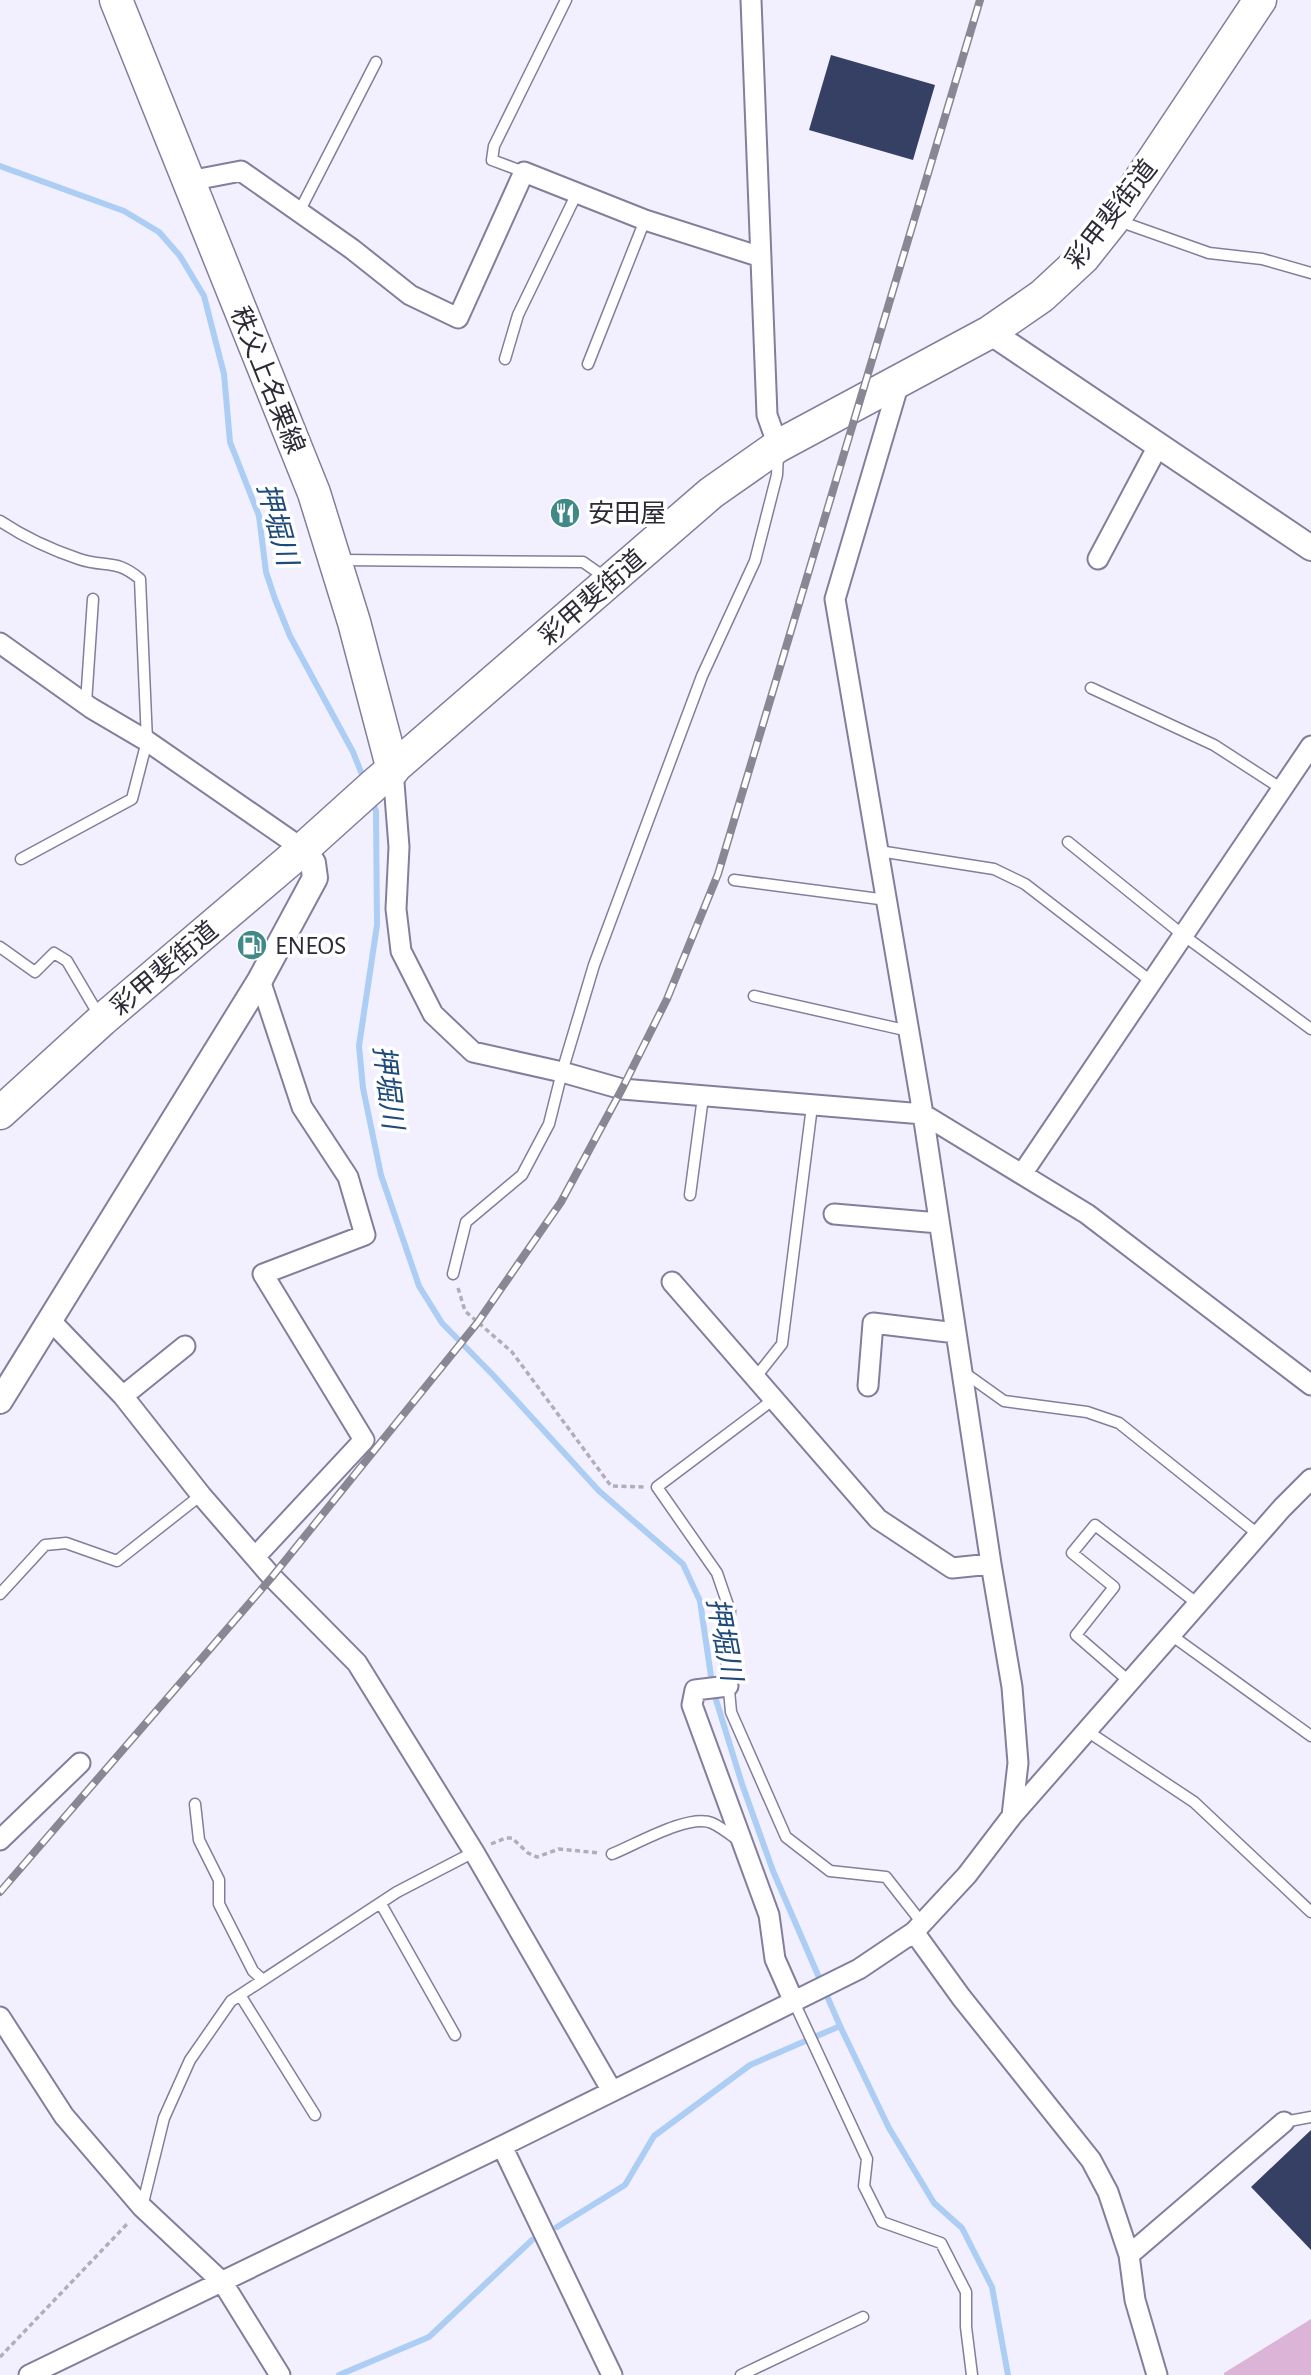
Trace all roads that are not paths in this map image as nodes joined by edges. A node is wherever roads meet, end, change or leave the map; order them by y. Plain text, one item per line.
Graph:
1 (116, 0) edge
2 (566, 0) edge
3 (751, 0) edge
4 (1260, 0) edge
5 (376, 62) dead end
6 (524, 172) junction
7 (190, 181) junction
8 (577, 193) junction
9 (299, 212) junction
10 (1114, 219) junction
11 (645, 220) junction
12 (761, 257) junction
13 (1311, 273) edge
14 (990, 332) junction
15 (505, 359) dead end
16 (588, 364) dead end
17 (899, 383) junction
18 (778, 446) junction
19 (1158, 446) junction
20 (0, 521) edge
21 (1311, 548) edge
22 (1098, 559) dead end
23 (335, 560) junction
24 (611, 581) junction
25 (93, 599) dead end
26 (0, 643) edge
27 (1091, 688) dead end
28 (86, 704) junction
29 (147, 741) junction
30 (1311, 746) edge
31 (383, 778) junction
32 (1282, 789) junction
33 (1068, 842) dead end
34 (303, 849) junction
35 (879, 851) junction
36 (20, 859) dead end
37 (733, 880) dead end
38 (887, 900) junction
39 (1183, 935) junction
40 (0, 947) edge
41 (260, 980) junction
42 (1152, 982) junction
43 (754, 996) dead end
44 (102, 1020) junction
45 (1311, 1029) edge
46 (909, 1031) junction
47 (562, 1072) junction
48 (703, 1097) junction
49 (812, 1106) junction
50 (0, 1113) edge
51 (922, 1114) junction
52 (1022, 1174) junction
53 (690, 1195) dead end
54 (834, 1214) dead end
55 (939, 1223) junction
56 (453, 1274) road end
57 (672, 1282) dead end
58 (51, 1321) junction
59 (956, 1333) junction
60 (185, 1346) dead end
61 (962, 1370) junction
62 (755, 1378) junction
63 (1311, 1385) edge
64 (868, 1386) dead end
65 (123, 1396) junction
66 (774, 1399) junction
67 (0, 1401) edge
68 (1311, 1479) edge
69 (201, 1495) junction
70 (1259, 1535) junction
71 (255, 1557) junction
72 (991, 1564) junction
73 (0, 1594) edge
74 (1198, 1604) junction
75 (1171, 1635) junction
76 (1130, 1682) junction
77 (727, 1686) junction
78 (1087, 1731) junction
79 (1311, 1736) edge
80 (80, 1763) dead end
81 (195, 1804) dead end
82 (1013, 1816) junction
83 (0, 1840) edge
84 (742, 1843) junction
85 (474, 1852) junction
86 (612, 1854) road end
87 (381, 1905) junction
88 (1311, 1912) edge
89 (918, 1927) junction
90 (263, 1980) junction
91 (240, 1995) junction
92 (794, 2002) junction
93 (0, 2017) edge
94 (454, 2035) dead end
95 (612, 2091) junction
96 (314, 2115) dead end
97 (1311, 2117) edge
98 (1284, 2122) joint
99 (502, 2146) junction
100 (142, 2207) junction
101 (1129, 2255) junction
102 (223, 2283) junction
103 (863, 2317) dead end
104 (29, 2375) edge
105 (280, 2375) edge
106 (612, 2375) edge
107 (741, 2375) edge
108 (972, 2375) edge
109 (1157, 2375) edge

1 - 7 main road, 秩父上名栗線
2 - 6 lane
3 - 12 street
4 - 10 main road, 彩甲斐街道
5 - 9 lane
6 - 8 street
6 - 9 street
7 - 9 street
7 - 23 main road, 秩父上名栗線
8 - 11 street
8 - 15 lane
10 - 13 lane
10 - 14 main road, 彩甲斐街道
11 - 12 street
11 - 16 lane
12 - 18 street
14 - 17 main road, 彩甲斐街道
14 - 19 street
17 - 18 main road, 彩甲斐街道
17 - 35 street
18 - 24 main road, 彩甲斐街道
18 - 47 lane
19 - 21 street
19 - 22 street
20 - 29 lane
23 - 24 lane
23 - 31 main road, 秩父上名栗線
24 - 31 main road, 彩甲斐街道
25 - 28 lane
26 - 28 street
27 - 32 lane
28 - 29 street
29 - 34 street
29 - 36 lane
30 - 32 street
31 - 34 main road, 彩甲斐街道
31 - 47 street
32 - 39 street
33 - 39 lane
34 - 41 street
34 - 44 main road, 彩甲斐街道
35 - 38 street
35 - 42 lane
37 - 38 lane
38 - 46 street
39 - 42 street
39 - 45 lane
40 - 44 lane
41 - 58 street
41 - 71 street
42 - 52 street
43 - 46 lane
44 - 50 main road, 彩甲斐街道
46 - 51 street
47 - 48 street
47 - 56 lane
48 - 49 street
48 - 53 lane
49 - 51 street
49 - 62 lane
51 - 52 street
51 - 55 street
52 - 63 street
54 - 55 street
55 - 59 street
57 - 62 street
58 - 65 street
58 - 67 street
59 - 61 street
59 - 64 street
60 - 65 street
61 - 70 lane
61 - 72 street
62 - 66 street
65 - 69 street
66 - 72 street
66 - 77 lane
68 - 70 street
69 - 71 street
69 - 73 lane
70 - 74 street
71 - 85 street
72 - 82 street
74 - 75 street
74 - 76 lane
75 - 76 street
75 - 79 lane
76 - 78 street
77 - 84 street
77 - 89 lane
78 - 82 street
78 - 88 lane
80 - 83 street
81 - 90 lane
82 - 89 street
84 - 86 lane
84 - 92 street
85 - 87 lane
85 - 95 street
87 - 90 lane
87 - 94 lane
89 - 92 street
89 - 101 street
90 - 91 lane
91 - 96 lane
91 - 100 lane
92 - 95 street
92 - 108 lane
93 - 100 street
95 - 99 street
97 - 98 lane
98 - 101 street
99 - 102 street
99 - 106 street
100 - 102 street
101 - 109 street
102 - 104 street
102 - 105 street
103 - 107 lane

